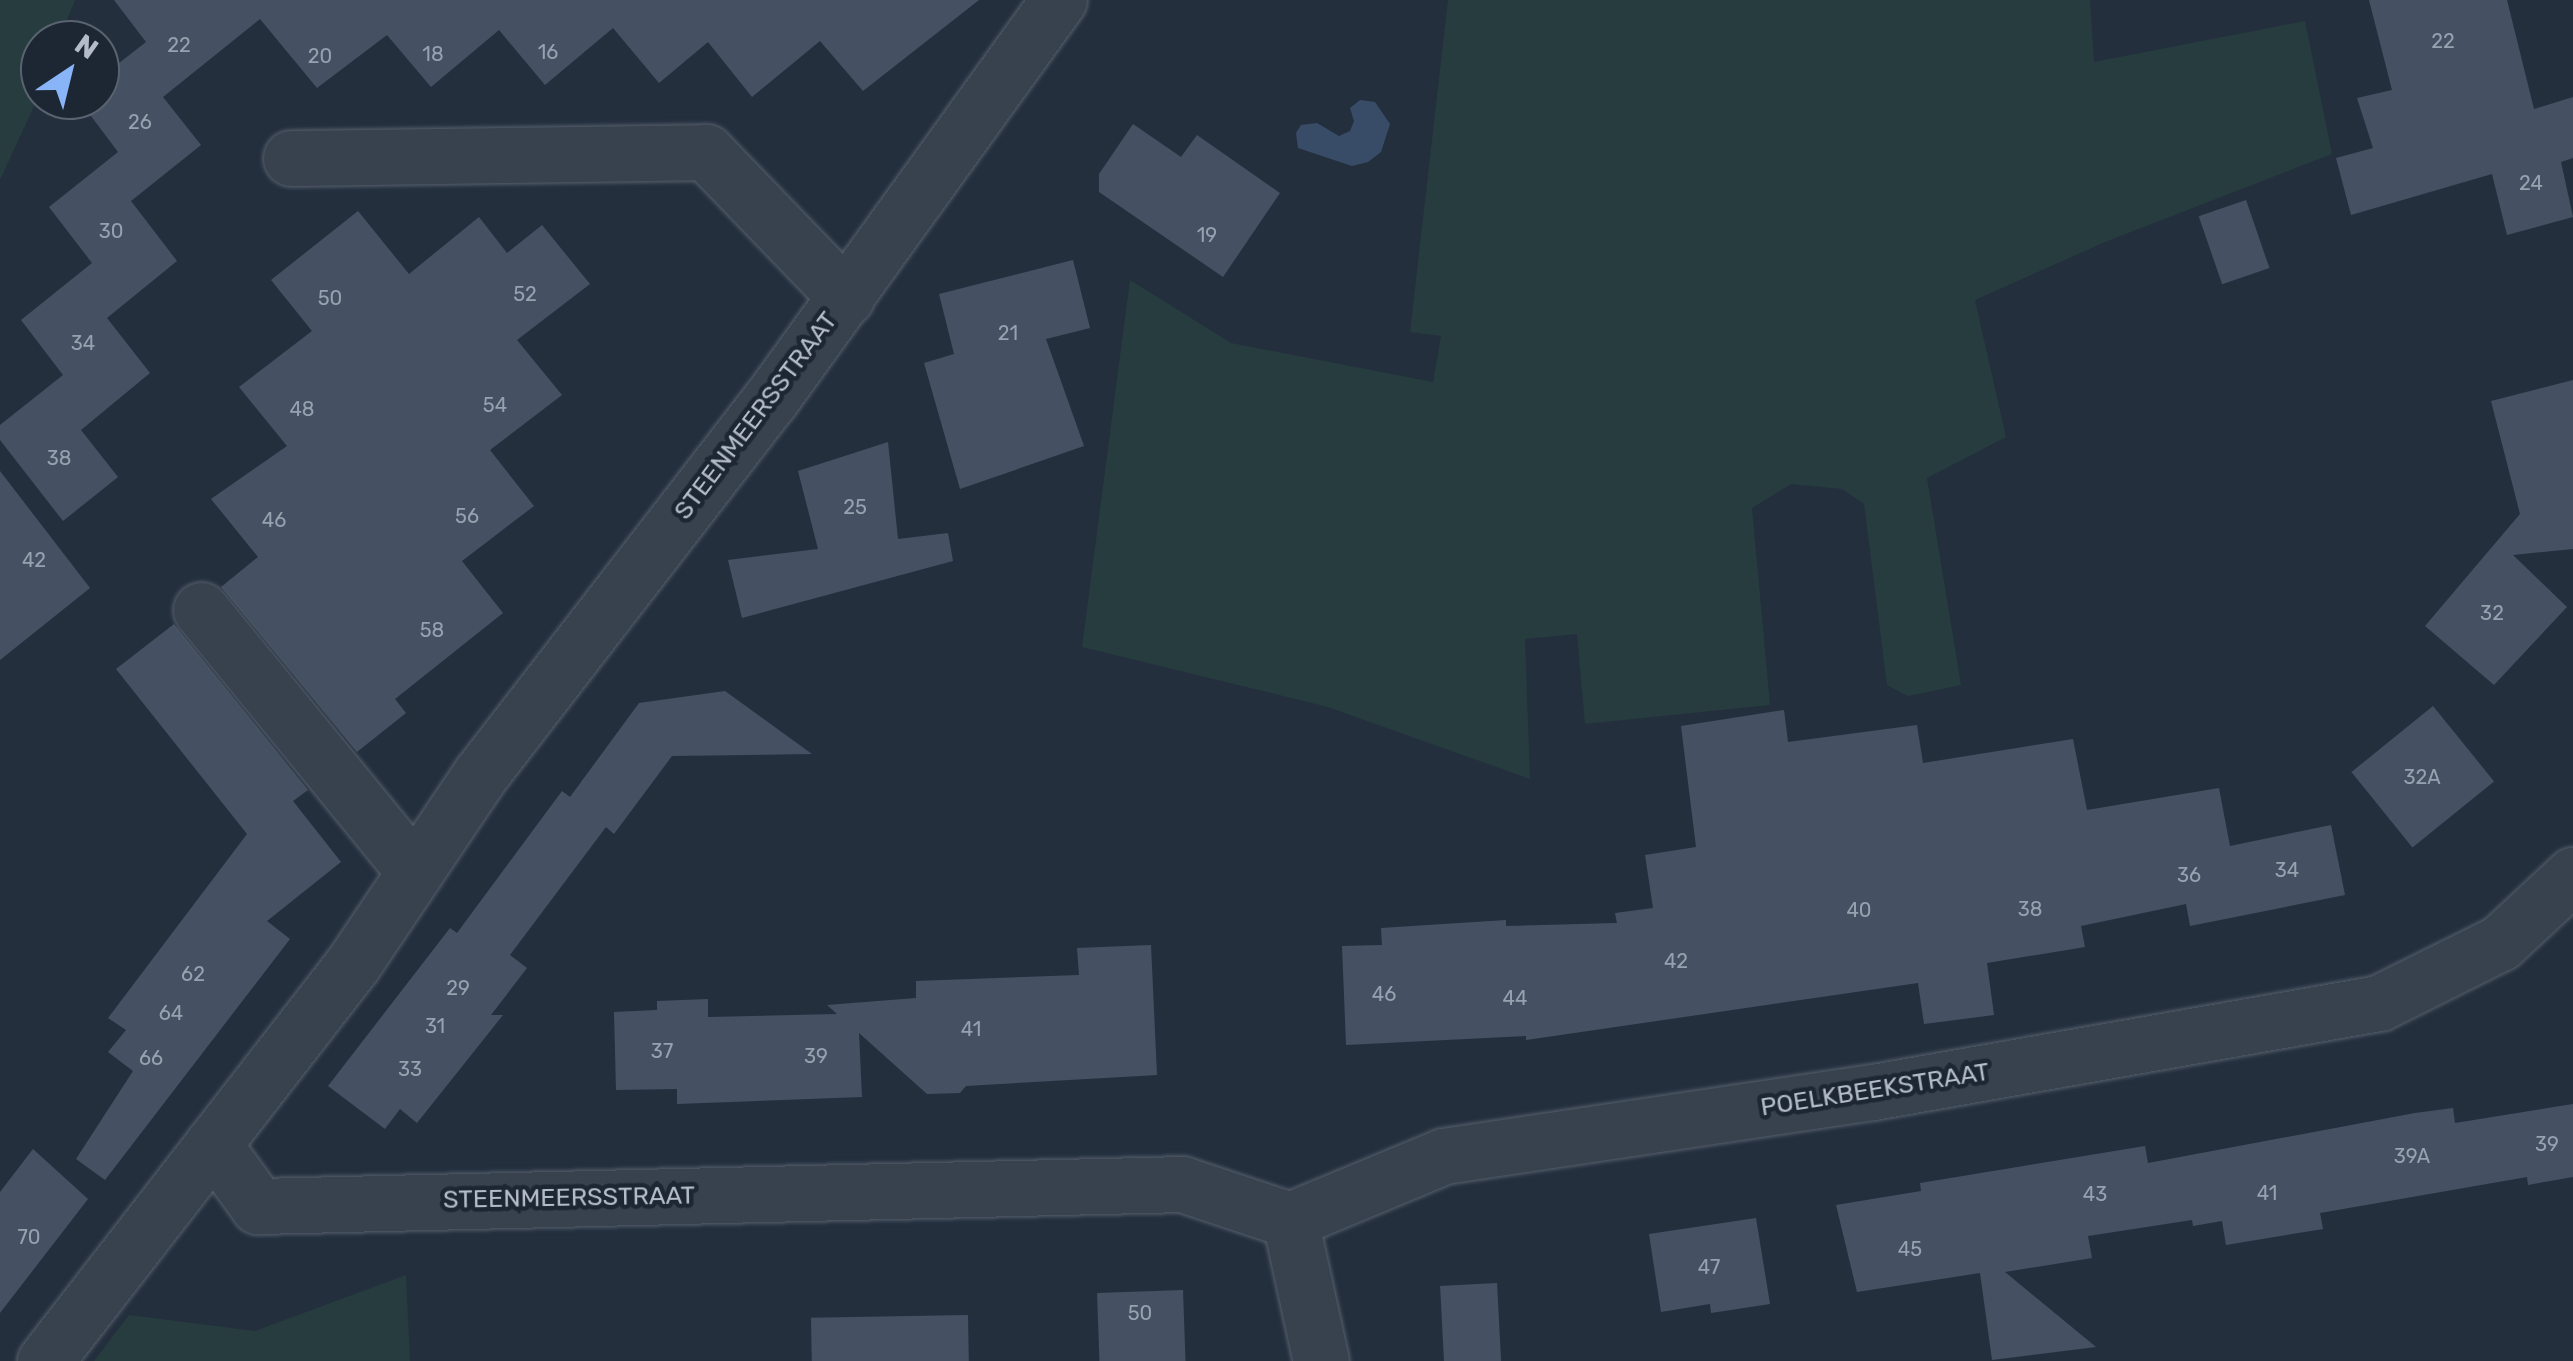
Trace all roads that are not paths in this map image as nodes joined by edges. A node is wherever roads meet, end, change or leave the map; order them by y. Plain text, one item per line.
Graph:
1 (1060, 0) edge
2 (291, 158) dead end
3 (846, 297) junction
4 (201, 610) dead end
5 (415, 872) junction
6 (2573, 875) edge
7 (213, 1144) junction
8 (1290, 1220) junction
9 (45, 1361) edge
10 (1320, 1361) edge

1 - 3 street, STEENMEERSSTRAAT
2 - 3 street, STEENMEERSSTRAAT
3 - 5 street, STEENMEERSSTRAAT
4 - 5 street
5 - 7 street, STEENMEERSSTRAAT
6 - 8 street, POELKBEEKSTRAAT
7 - 8 street, STEENMEERSSTRAAT
7 - 9 street
8 - 10 street

